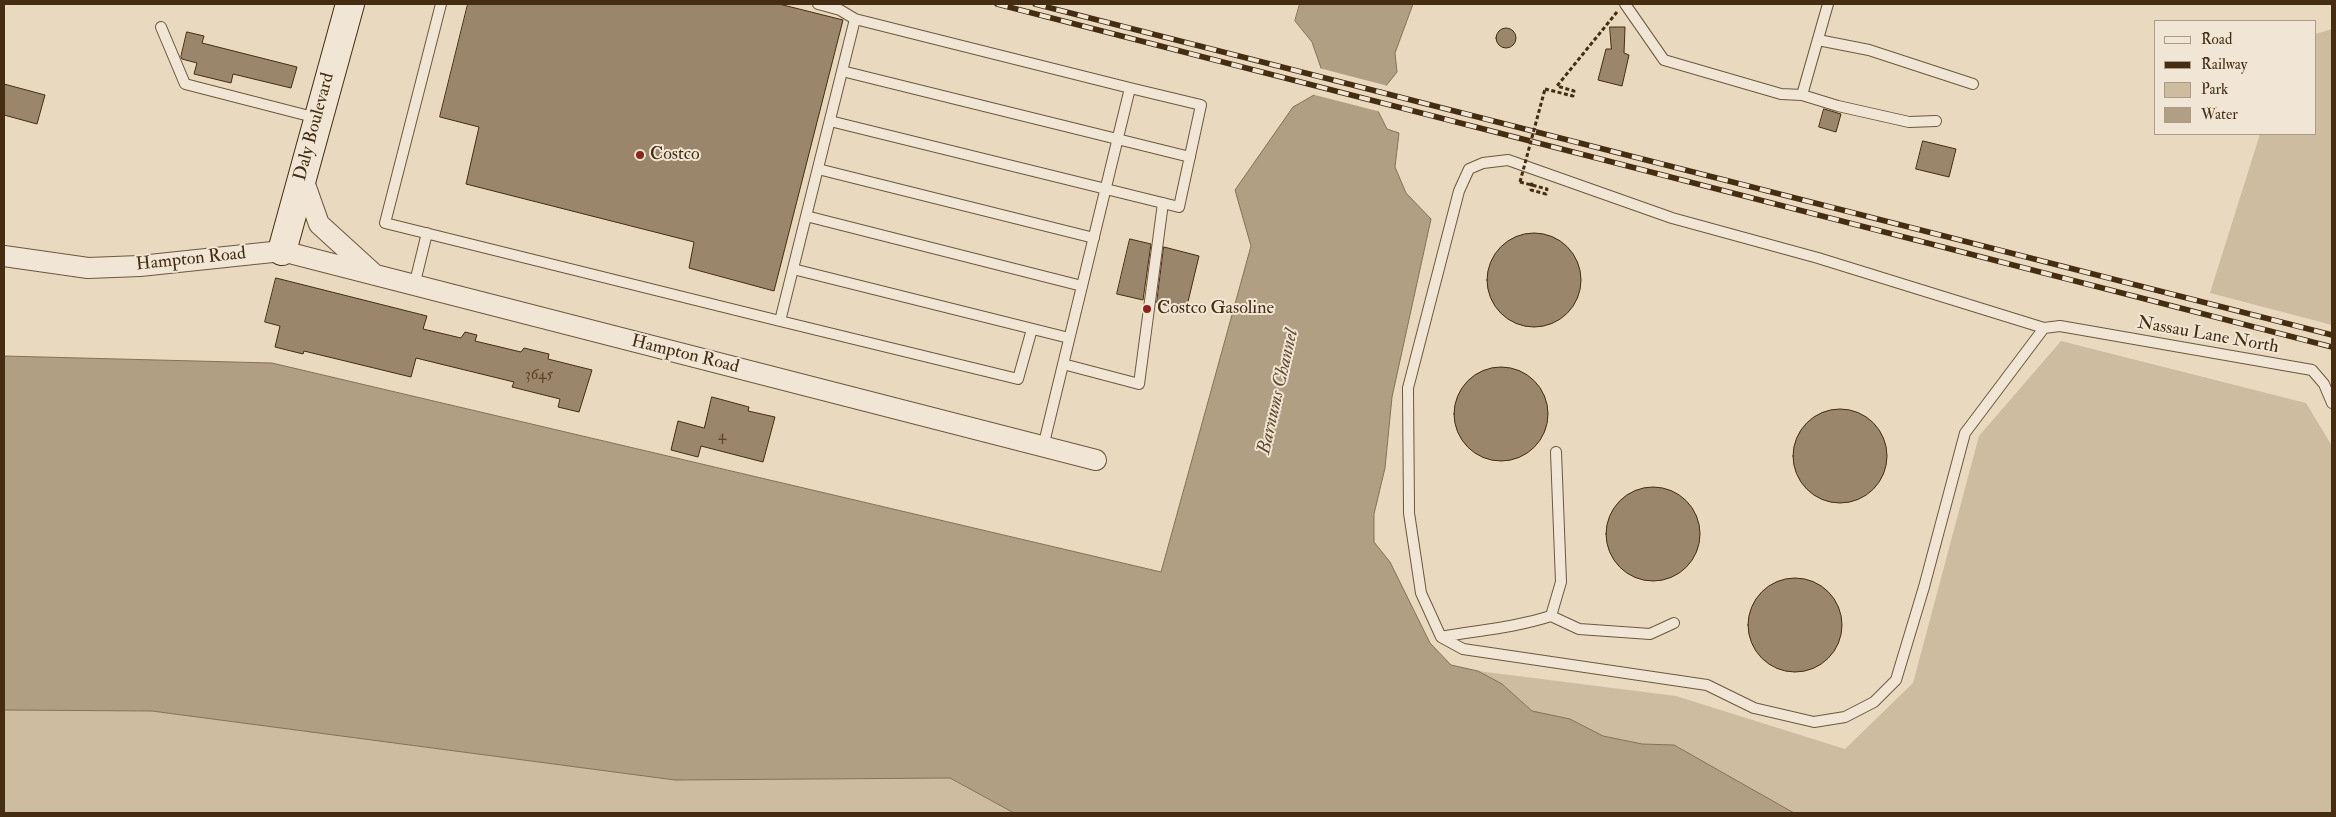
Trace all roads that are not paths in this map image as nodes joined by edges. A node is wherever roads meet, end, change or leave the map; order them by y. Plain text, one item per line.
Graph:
1 (350, 4) edge
2 (441, 4) edge
3 (818, 4) edge
4 (1828, 4) edge
5 (1621, 8) edge
6 (855, 19) junction
7 (161, 26) dead end
8 (1818, 40) junction
9 (842, 71) junction
10 (1973, 84) dead end
11 (1130, 88) junction
12 (1802, 95) junction
13 (317, 118) junction
14 (830, 121) junction
15 (1936, 121) dead end
16 (1118, 140) junction
17 (1190, 157) junction
18 (818, 169) junction
19 (302, 176) junction
20 (1105, 190) junction
21 (1163, 203) junction
22 (806, 216) junction
23 (426, 233) junction
24 (1094, 238) junction
25 (282, 251) junction
26 (4, 256) edge
27 (793, 270) junction
28 (376, 276) junction
29 (414, 286) junction
30 (1082, 286) junction
31 (780, 320) junction
32 (2044, 328) junction
33 (1032, 329) junction
34 (1069, 338) junction
35 (1063, 364) junction
36 (2332, 403) edge
37 (1043, 446) junction
38 (1556, 452) dead end
39 (1096, 460) dead end
40 (1551, 616) junction
41 (1674, 623) dead end
42 (1441, 637) junction

1 - 13 street, Daly Boulevard
2 - 23 lane
3 - 6 lane
4 - 8 lane
5 - 12 lane
6 - 9 lane
6 - 11 lane
7 - 13 lane
8 - 10 lane
8 - 12 lane
9 - 14 lane
9 - 16 lane
11 - 16 lane
11 - 17 lane
12 - 15 lane
13 - 19 street, Daly Boulevard
14 - 18 lane
14 - 20 lane
16 - 17 lane
16 - 20 lane
17 - 21 lane
18 - 22 lane
18 - 24 lane
19 - 25 street, Daly Boulevard
19 - 28 street, Hampton Road
20 - 21 lane
20 - 24 lane
21 - 35 lane
22 - 27 lane
22 - 30 lane
23 - 29 lane
23 - 31 lane
24 - 30 lane
25 - 26 street, Hampton Road
25 - 28 street, Hampton Road
27 - 31 lane
27 - 33 lane
28 - 29 street, Hampton Road
29 - 37 street, Hampton Road
30 - 34 lane
31 - 33 lane
32 - 36 lane, Nassau Lane North
32 - 42 lane
32 - 42 lane
33 - 34 lane
34 - 35 lane
35 - 37 lane
37 - 39 street, Hampton Road
38 - 40 lane
40 - 41 lane
40 - 42 lane

